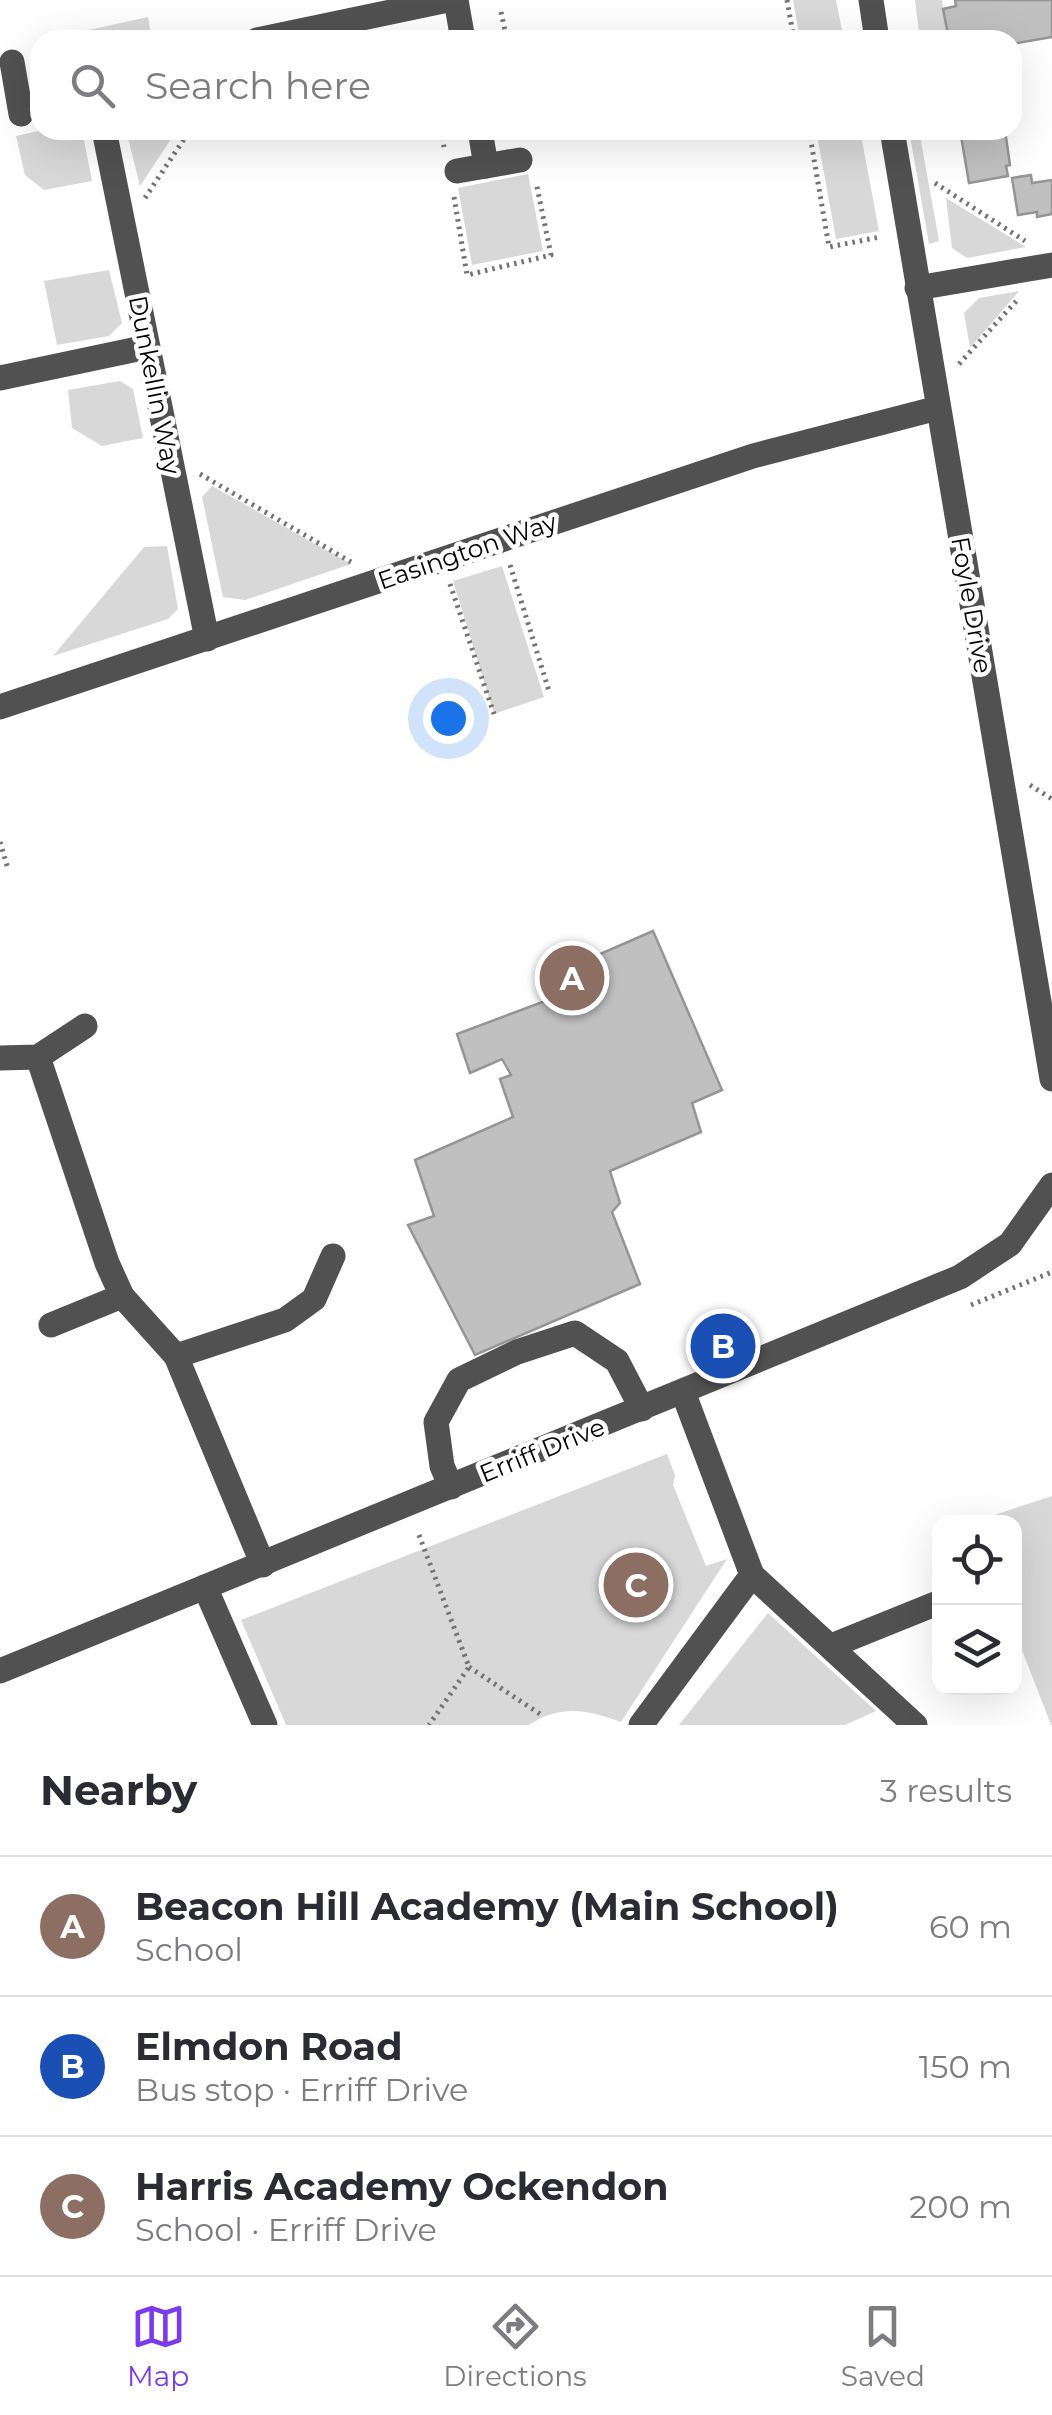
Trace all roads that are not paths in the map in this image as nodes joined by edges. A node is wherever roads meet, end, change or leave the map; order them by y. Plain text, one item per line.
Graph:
1 (448, 0) edge
2 (456, 0) edge
3 (871, 0) edge
4 (375, 7) edge
5 (293, 30) edge
6 (461, 30) edge
7 (876, 30) edge
8 (12, 62) dead end
9 (26, 96) edge
10 (106, 140) edge
11 (482, 140) edge
12 (894, 140) edge
13 (526, 163) road end
14 (486, 166) junction
15 (454, 178) road end
16 (1052, 265) edge
17 (917, 288) junction
18 (147, 347) junction
19 (0, 378) edge
20 (938, 408) junction
21 (206, 639) junction
22 (0, 707) edge
23 (85, 1026) dead end
24 (38, 1057) junction
25 (0, 1058) edge
26 (1052, 1080) edge
27 (1052, 1185) edge
28 (333, 1256) dead end
29 (122, 1296) junction
30 (51, 1325) dead end
31 (176, 1356) junction
32 (683, 1392) junction
33 (642, 1409) junction
34 (451, 1488) junction
35 (263, 1564) junction
36 (752, 1574) junction
37 (205, 1587) junction
38 (933, 1605) edge
39 (831, 1646) junction
40 (0, 1671) edge
41 (265, 1725) edge
42 (641, 1725) edge
43 (915, 1725) edge

1 - 4 street
2 - 6 street
3 - 7 street
4 - 5 street
8 - 9 street
10 - 18 street, Dunkellin Way
11 - 14 street
12 - 17 street, Foyle Drive
13 - 14 street
14 - 15 street
16 - 17 street
17 - 20 street, Foyle Drive
18 - 19 street
18 - 21 street, Dunkellin Way
20 - 21 street, Easington Way
20 - 26 street, Foyle Drive
21 - 22 street, Easington Way
23 - 24 street
24 - 25 street
24 - 29 street
27 - 32 street, Erriff Drive
28 - 31 street
29 - 30 street
29 - 31 street
31 - 35 street
32 - 33 street, Erriff Drive
32 - 36 street
33 - 34 street, Erriff Drive
33 - 34 street
34 - 35 street, Erriff Drive
35 - 37 street, Erriff Drive
36 - 39 street
36 - 42 street
37 - 40 street, Erriff Drive
37 - 41 street
38 - 39 street
39 - 43 street

